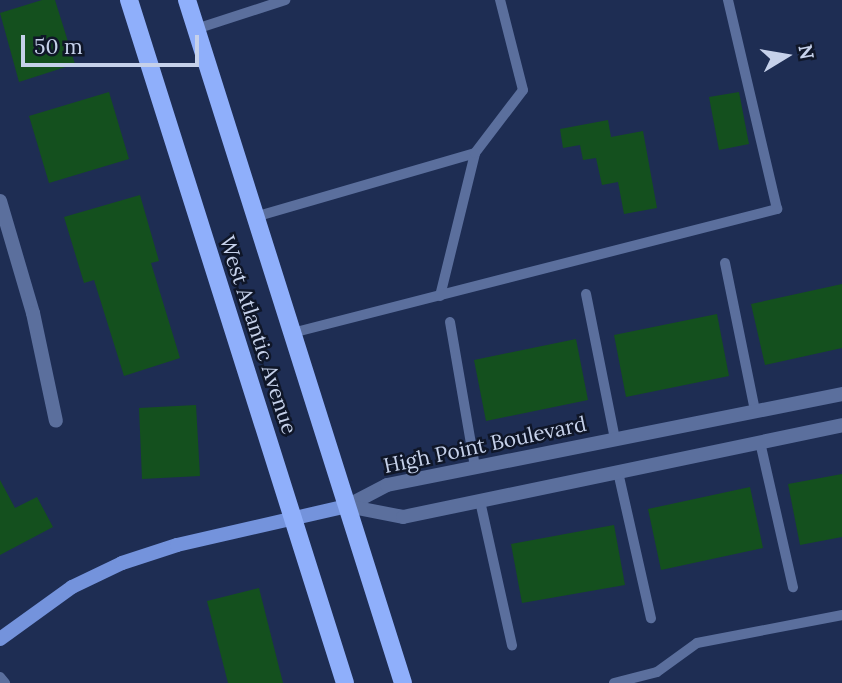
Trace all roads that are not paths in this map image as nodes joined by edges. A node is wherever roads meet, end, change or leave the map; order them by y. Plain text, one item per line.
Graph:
1 (129, 0) edge
2 (187, 0) edge
3 (285, 0) edge
4 (500, 0) edge
5 (728, 0) edge
6 (196, 29) junction
7 (475, 153) junction
8 (0, 201) edge
9 (2, 216) edge
10 (255, 217) junction
11 (725, 263) dead end
12 (586, 294) dead end
13 (440, 296) junction
14 (450, 322) dead end
15 (292, 333) junction
16 (842, 394) edge
17 (755, 411) junction
18 (56, 421) dead end
19 (842, 425) edge
20 (615, 439) junction
21 (760, 442) junction
22 (475, 467) junction
23 (618, 472) junction
24 (480, 500) junction
25 (347, 506) junction
26 (293, 519) junction
27 (793, 587) dead end
28 (842, 615) edge
29 (651, 618) dead end
30 (0, 639) edge
31 (512, 645) dead end
32 (0, 677) edge
33 (5, 683) edge
34 (345, 683) edge
35 (403, 683) edge
36 (614, 683) edge

1 - 26 main road, West Atlantic Avenue
2 - 6 main road, West Atlantic Avenue
3 - 6 lane
4 - 7 lane
5 - 13 lane
6 - 10 main road, West Atlantic Avenue
7 - 10 lane
7 - 13 lane
8 - 9 street
9 - 18 street
10 - 15 main road, West Atlantic Avenue
11 - 17 lane
12 - 20 lane
13 - 15 lane
14 - 22 lane
15 - 25 main road, West Atlantic Avenue
16 - 17 street, High Point Boulevard
17 - 20 street, High Point Boulevard
19 - 21 street
20 - 22 street, High Point Boulevard
21 - 23 street
21 - 27 lane
22 - 25 street, High Point Boulevard
23 - 24 street
23 - 29 lane
24 - 25 street
24 - 31 lane
25 - 26 street
25 - 35 main road, West Atlantic Avenue
26 - 30 street
26 - 34 main road, West Atlantic Avenue
28 - 36 lane
32 - 33 lane

